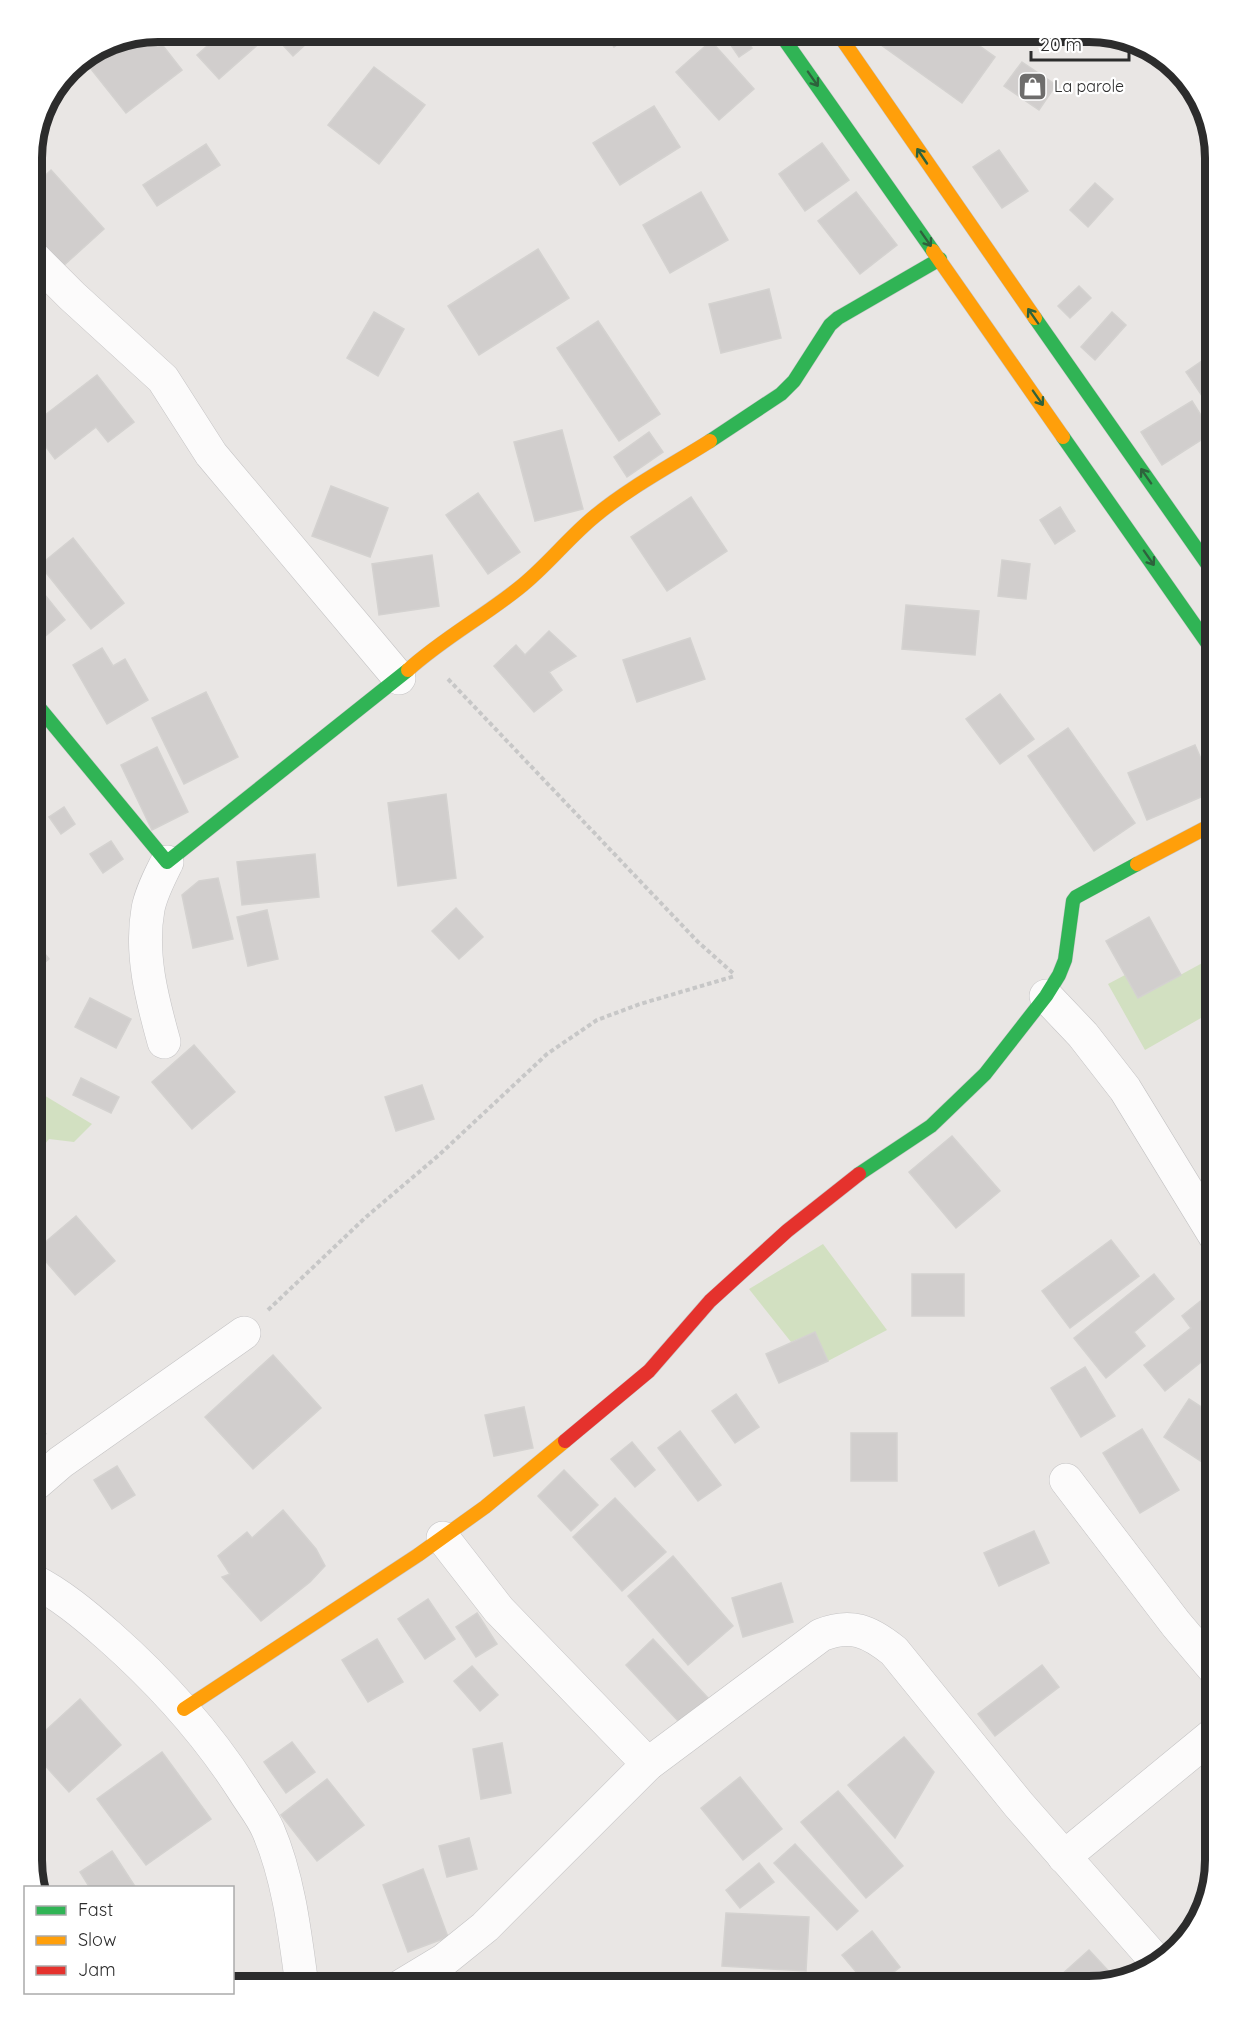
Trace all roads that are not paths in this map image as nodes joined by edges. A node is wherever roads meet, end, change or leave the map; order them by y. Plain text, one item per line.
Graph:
1 (787, 42) edge
2 (844, 42) edge
3 (940, 259) junction
4 (42, 265) edge
5 (1205, 561) edge
6 (1205, 640) edge
7 (399, 678) junction
8 (42, 711) edge
9 (1205, 828) edge
10 (167, 862) junction
11 (1046, 996) junction
12 (164, 1042) dead end
13 (1205, 1218) edge
14 (244, 1333) road end
15 (42, 1478) edge
16 (1066, 1480) dead end
17 (442, 1538) junction
18 (42, 1585) edge
19 (1205, 1658) edge
20 (184, 1709) junction
21 (1205, 1741) edge
22 (648, 1764) junction
23 (1064, 1857) junction
24 (1152, 1957) edge
25 (301, 1976) edge
26 (418, 1976) edge

1 -> 3 street
5 -> 2 street
3 -> 6 street
3 - 7 street
4 - 7 street
7 - 10 street
8 - 10 street
9 - 11 street
10 - 12 street
11 - 13 street
11 - 17 street
14 - 15 street
16 - 19 street
17 - 20 street
17 - 22 street
18 - 20 street
20 - 25 street
21 - 23 street
22 - 23 street
22 - 26 street
23 - 24 street

